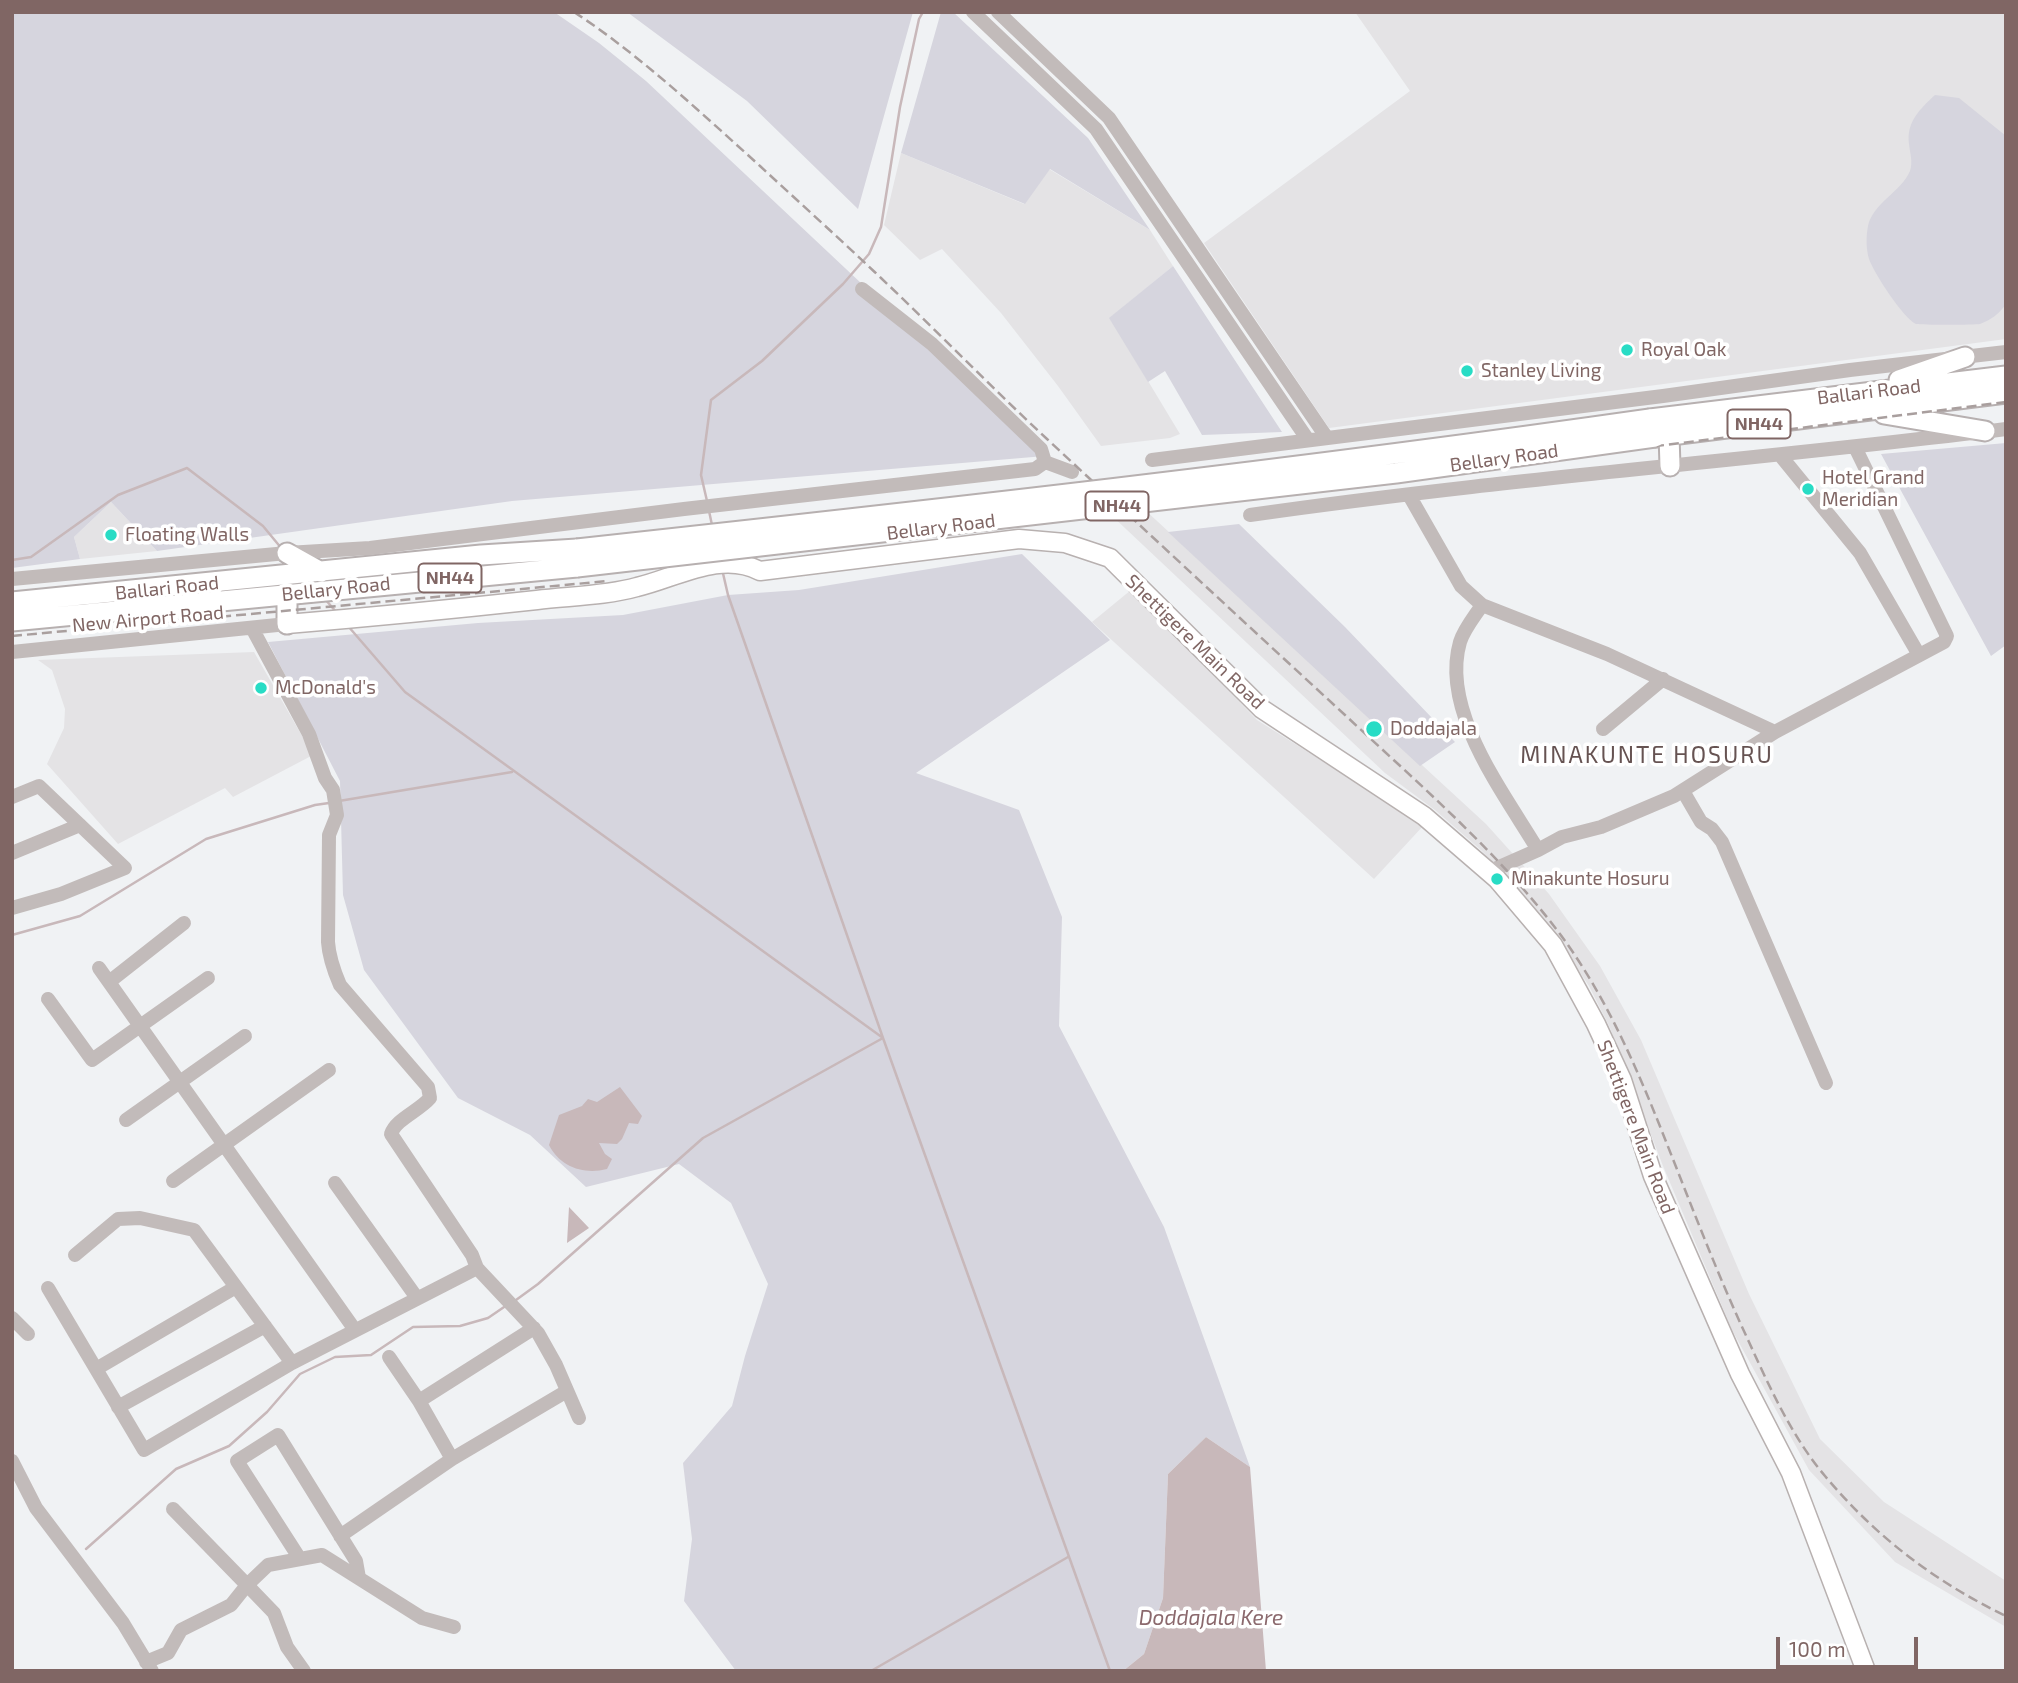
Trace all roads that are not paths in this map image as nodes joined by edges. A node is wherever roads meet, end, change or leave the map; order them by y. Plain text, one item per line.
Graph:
1 (973, 12) edge
2 (998, 12) edge
3 (863, 289) dead end
4 (2006, 352) edge
5 (1965, 357) junction
6 (2006, 376) edge
7 (2006, 393) edge
8 (1858, 402) junction
9 (2006, 429) edge
10 (1658, 430) junction
11 (1984, 431) junction
12 (1327, 438) junction
13 (1308, 440) junction
14 (1855, 447) junction
15 (1780, 455) junction
16 (1152, 460) dead end
17 (1045, 461) junction
18 (1670, 466) junction
19 (1072, 472) dead end
20 (1409, 495) junction
21 (1250, 515) dead end
22 (285, 553) junction
23 (12, 579) edge
24 (313, 581) junction
25 (223, 591) junction
26 (287, 595) junction
27 (12, 603) edge
28 (1482, 605) junction
29 (12, 621) edge
30 (287, 624) junction
31 (252, 628) junction
32 (12, 652) edge
33 (1919, 655) junction
34 (1663, 679) junction
35 (1604, 729) dead end
36 (1775, 732) junction
37 (1683, 790) junction
38 (12, 796) edge
39 (80, 825) junction
40 (1538, 850) junction
41 (12, 853) edge
42 (1488, 872) junction
43 (12, 908) edge
44 (184, 923) dead end
45 (99, 968) dead end
46 (208, 978) dead end
47 (109, 982) junction
48 (48, 999) dead end
49 (140, 1026) junction
50 (245, 1036) dead end
51 (328, 1070) dead end
52 (180, 1083) junction
53 (1826, 1083) dead end
54 (126, 1120) dead end
55 (225, 1146) junction
56 (173, 1181) dead end
57 (335, 1183) dead end
58 (75, 1255) dead end
59 (477, 1268) junction
60 (48, 1287) dead end
61 (236, 1287) junction
62 (417, 1298) junction
63 (12, 1318) edge
64 (265, 1326) junction
65 (534, 1328) junction
66 (355, 1330) junction
67 (28, 1334) dead end
68 (389, 1357) dead end
69 (292, 1363) junction
70 (96, 1369) junction
71 (568, 1391) junction
72 (419, 1401) junction
73 (118, 1407) junction
74 (579, 1418) dead end
75 (452, 1459) junction
76 (12, 1461) edge
77 (173, 1509) dead end
78 (340, 1536) junction
79 (300, 1559) junction
80 (359, 1578) junction
81 (247, 1585) junction
82 (454, 1627) dead end
83 (149, 1666) edge
84 (304, 1671) edge
85 (1866, 1671) edge

1 - 13 street
2 - 12 street
3 - 17 street
4 - 5 street
5 - 8 highway
5 - 12 street
6 - 8 highway, Ballari Road / NH44
7 - 8 highway, Ballari Road / NH44
8 - 10 highway, Ballari Road / NH44
8 - 11 highway
9 - 11 street
10 - 18 highway
10 - 24 highway, Bellary Road / NH44, bridge
11 - 14 street
12 - 13 street
13 - 16 street
14 - 15 street
14 - 33 street
15 - 18 street
15 - 33 street
17 - 19 street
17 - 22 street
18 - 20 street
20 - 21 street
20 - 28 street
22 - 23 street
22 - 24 highway
24 - 25 highway, Ballari Road / NH44
24 - 26 highway, Bellary Road / NH44
25 - 26 highway, Bellary Road / NH44
25 - 27 highway, Ballari Road / NH44
25 - 29 highway, Ballari Road / NH44
26 - 30 highway
28 - 34 street
28 - 40 street
30 - 31 street, New Airport Road
30 - 42 main road, Shettigere Main Road
31 - 32 street, New Airport Road
31 - 59 street
33 - 36 street
34 - 35 street
34 - 36 street
36 - 37 street
37 - 40 street
37 - 53 street
38 - 39 street
39 - 41 street
39 - 43 street
40 - 42 street
42 - 85 main road, Shettigere Main Road
44 - 47 street
45 - 47 street
46 - 49 street
47 - 49 street
48 - 49 street
49 - 52 street
50 - 52 street
51 - 55 street
52 - 54 street
52 - 55 street
55 - 56 street
55 - 66 street
57 - 62 street
58 - 61 street
59 - 62 street
59 - 65 street
60 - 70 street
61 - 64 street
61 - 70 street
62 - 66 street
63 - 67 street
64 - 69 street
64 - 73 street
65 - 71 street
65 - 72 street
66 - 69 street
68 - 72 street
69 - 73 street
70 - 73 street
71 - 74 street
71 - 75 street
72 - 75 street
75 - 78 street
76 - 83 street
77 - 81 street
78 - 79 street
78 - 80 street
79 - 80 street
79 - 81 street
80 - 82 street
81 - 83 street
81 - 84 street

